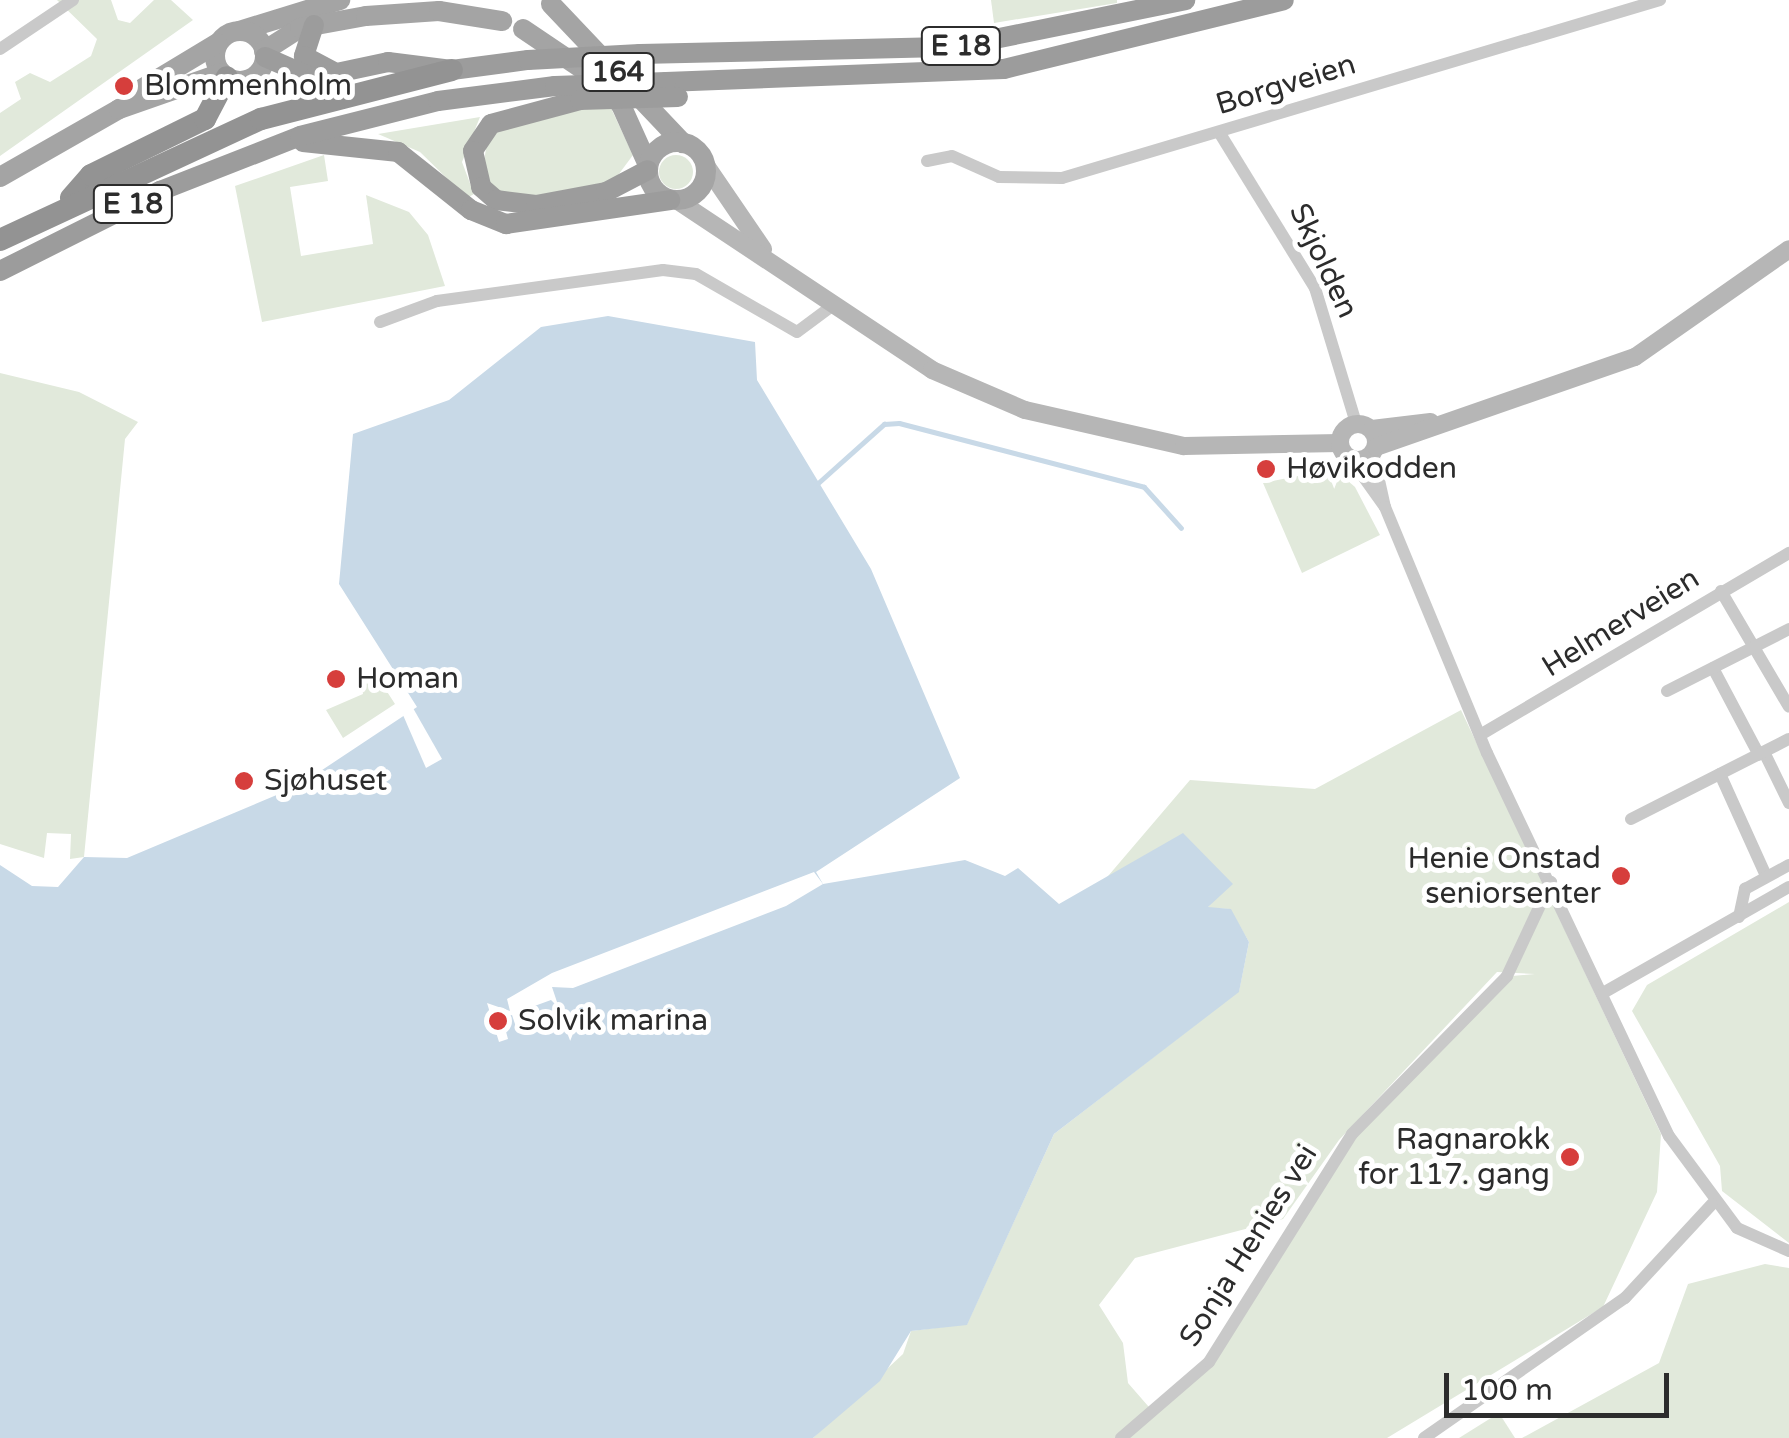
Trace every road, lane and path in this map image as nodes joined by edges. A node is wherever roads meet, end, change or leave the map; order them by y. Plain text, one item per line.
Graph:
1 (73, 0) edge
2 (340, 0) edge
3 (493, 0) edge
4 (1185, 0) edge
5 (1284, 0) edge
6 (1660, 0) edge
7 (550, 2) edge
8 (502, 21) junction
9 (314, 25) junction
10 (523, 29) junction
11 (239, 31) junction
12 (218, 44) junction
13 (0, 49) edge
14 (265, 54) junction
15 (452, 70) junction
16 (334, 72) junction
17 (224, 75) junction
18 (672, 90) junction
19 (119, 109) junction
20 (1219, 132) junction
21 (683, 142) junction
22 (271, 146) junction
23 (926, 161) dead end
24 (705, 164) junction
25 (648, 167) junction
26 (2, 176) edge
27 (674, 200) junction
28 (62, 208) junction
29 (0, 240) edge
30 (1789, 249) edge
31 (0, 271) edge
32 (788, 275) junction
33 (832, 306) junction
34 (380, 322) dead end
35 (1369, 438) junction
36 (1345, 451) junction
37 (1385, 506) junction
38 (1789, 553) edge
39 (1722, 590) junction
40 (1789, 629) edge
41 (1758, 644) junction
42 (1713, 668) junction
43 (1667, 691) dead end
44 (1789, 707) edge
45 (1480, 735) junction
46 (1789, 740) edge
47 (1761, 754) junction
48 (1720, 774) junction
49 (1789, 803) edge
50 (1630, 819) dead end
51 (1789, 866) edge
52 (1766, 876) junction
53 (1551, 882) junction
54 (1789, 887) edge
55 (1739, 917) junction
56 (1603, 993) junction
57 (1712, 1204) junction
58 (1789, 1252) edge
59 (1121, 1438) edge
60 (1424, 1438) edge

1 - 13 street
2 - 11 main road, 164
3 - 8 main road
4 - 15 highway, E 18, bridge
5 - 18 highway, E 18
6 - 20 street, Borgveien
7 - 10 main road, 164
7 - 21 main road, 164
8 - 9 main road, 164
8 - 10 main road, 164
9 - 14 main road, 164
9 - 16 highway
10 - 25 main road, 164
11 - 12 main road, 164
11 - 14 main road
12 - 17 main road
12 - 19 main road, 164
14 - 16 highway, E 18
14 - 17 main road, 164
15 - 16 highway, E 18
15 - 28 highway, E 18
17 - 19 main road, 164
17 - 28 highway, E 18
18 - 22 highway, E 18, bridge
18 - 25 highway, E 18, bridge
19 - 26 main road, 164
20 - 23 street, Borgveien
20 - 35 street, Skjolden
21 - 24 main road, 164
21 - 25 main road
22 - 27 highway, E 18
22 - 31 highway, E 18
24 - 27 main road
24 - 32 main road
25 - 27 main road, 164
27 - 32 main road
28 - 29 highway, E 18
30 - 35 main road
32 - 33 main road
33 - 34 street
33 - 36 main road
35 - 36 main road
35 - 36 main road
35 - 37 street
36 - 37 street
37 - 45 street
38 - 39 street, Helmerveien
39 - 41 street
39 - 45 street, Helmerveien
40 - 41 street
41 - 42 street
41 - 44 street
42 - 43 street
42 - 47 street
45 - 53 street
46 - 47 street
47 - 48 street
47 - 49 street
48 - 50 street
48 - 52 street
51 - 52 street
52 - 55 street
53 - 56 street
53 - 59 street, Sonja Henies vei
54 - 55 street
55 - 56 street
56 - 57 street
57 - 58 street
57 - 60 street

